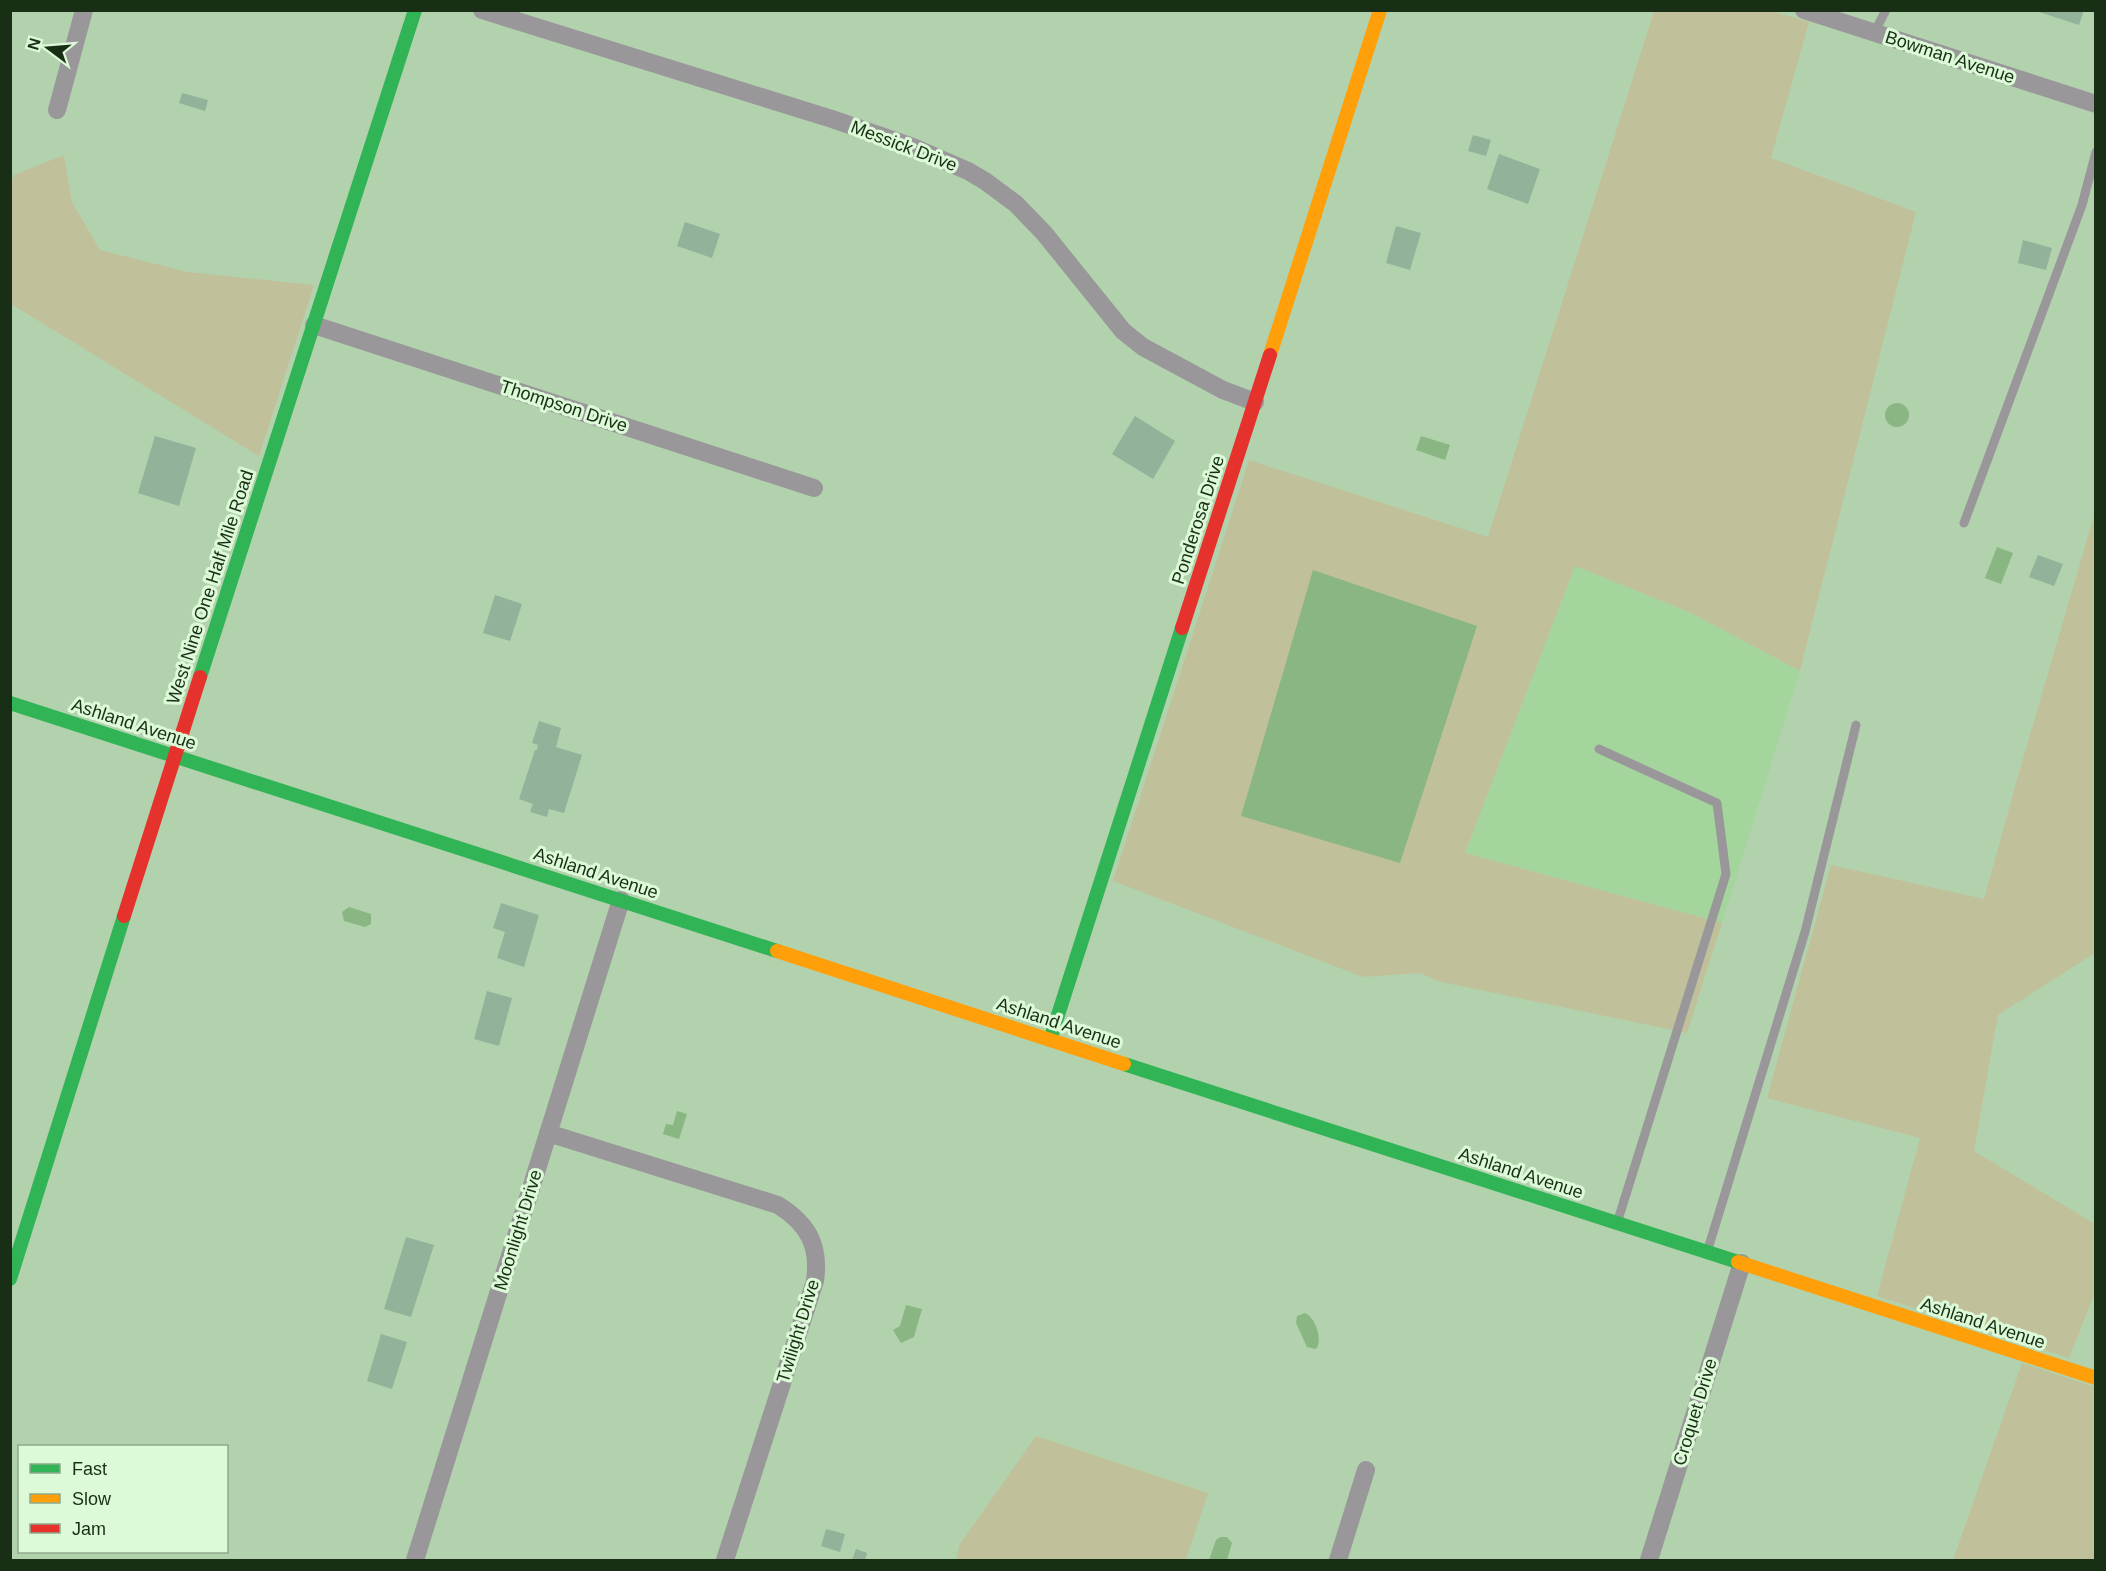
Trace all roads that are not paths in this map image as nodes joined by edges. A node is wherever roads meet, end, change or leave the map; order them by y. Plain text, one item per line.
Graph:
1 (84, 10) edge
2 (416, 10) edge
3 (482, 10) edge
4 (1380, 10) edge
5 (1804, 10) edge
6 (1886, 10) edge
7 (1874, 33) junction
8 (2096, 104) edge
9 (57, 110) dead end
10 (2096, 152) edge
11 (314, 325) junction
12 (1255, 402) junction
13 (814, 488) dead end
14 (1964, 523) dead end
15 (10, 703) edge
16 (1856, 725) dead end
17 (1599, 749) dead end
18 (174, 757) junction
19 (621, 900) junction
20 (1050, 1040) junction
21 (548, 1133) junction
22 (1617, 1223) junction
23 (1707, 1252) junction
24 (1742, 1263) junction
25 (10, 1279) edge
26 (2093, 1375) edge
27 (1366, 1470) dead end
28 (415, 1560) edge
29 (725, 1560) edge
30 (1338, 1560) edge
31 (1649, 1560) edge

1 - 9 street
2 - 11 street, West Nine One Half Mile Road
3 - 12 street, Messick Drive
4 - 12 street, Ponderosa Drive
5 - 7 street, Bowman Avenue
6 - 7 lane
7 - 8 street, Bowman Avenue
10 - 14 lane
11 - 13 street, Thompson Drive
11 - 18 street, West Nine One Half Mile Road
12 - 20 street, Ponderosa Drive
15 - 18 street, Ashland Avenue
16 - 23 lane
17 - 22 lane
18 - 19 street, Ashland Avenue
18 - 25 street, West Nine One Half Mile Road
19 - 20 street, Ashland Avenue
19 - 21 street, Moonlight Drive
20 - 22 street, Ashland Avenue
21 - 28 street, Moonlight Drive
21 - 29 street, Twilight Drive
22 - 23 street, Ashland Avenue
23 - 24 street, Ashland Avenue
24 - 26 street, Ashland Avenue
24 - 31 street, Croquet Drive
27 - 30 street

